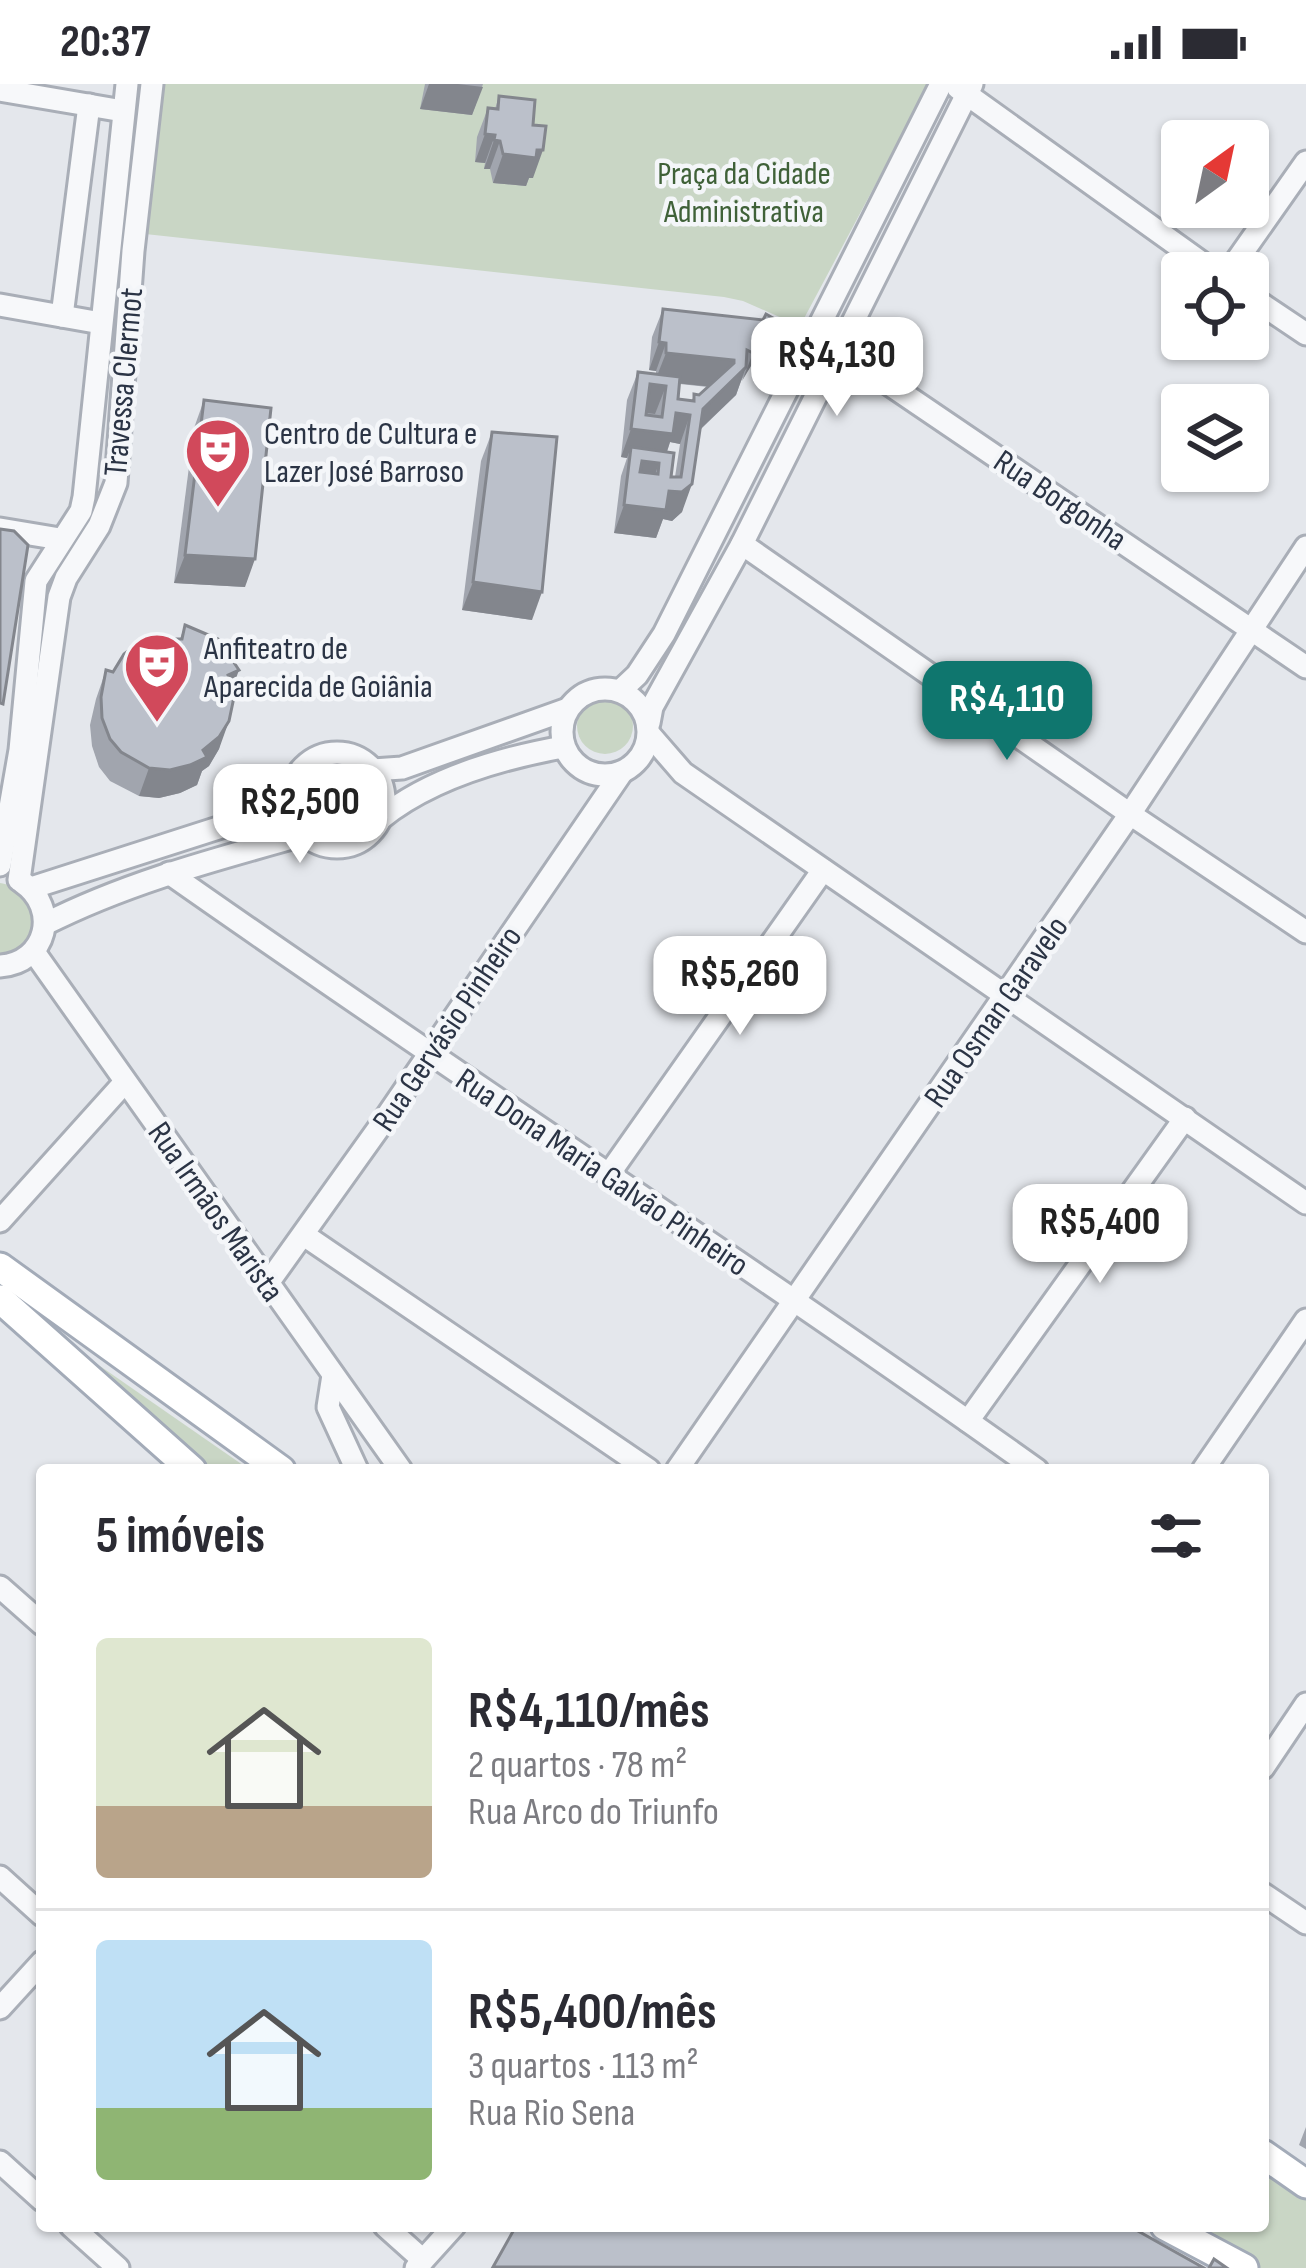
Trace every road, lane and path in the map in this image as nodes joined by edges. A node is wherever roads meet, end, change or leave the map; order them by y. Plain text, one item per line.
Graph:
1 (127, 84) edge
2 (152, 84) edge
3 (941, 84) edge
4 (964, 87) edge
5 (0, 90) edge
6 (89, 105) junction
7 (124, 111) junction
8 (1306, 162) edge
9 (1188, 252) edge
10 (1243, 252) edge
11 (0, 305) edge
12 (1269, 309) edge
13 (62, 316) junction
14 (101, 323) junction
15 (1306, 334) edge
16 (813, 335) junction
17 (840, 349) junction
18 (0, 529) edge
19 (60, 539) junction
20 (742, 544) junction
21 (1306, 547) edge
22 (1252, 630) junction
23 (1306, 667) edge
24 (620, 691) junction
25 (568, 709) junction
26 (649, 729) junction
27 (563, 746) junction
28 (10, 748) edge
29 (627, 769) junction
30 (373, 770) junction
31 (683, 773) junction
32 (290, 805) junction
33 (1130, 814) junction
34 (380, 819) junction
35 (305, 834) junction
36 (0, 865) edge
37 (823, 870) junction
38 (169, 872) junction
39 (16, 881) edge
40 (46, 924) junction
41 (1306, 932) edge
42 (34, 952) junction
43 (0, 966) edge
44 (1006, 995) junction
45 (427, 1054) junction
46 (125, 1082) junction
47 (1185, 1118) junction
48 (609, 1174) junction
49 (1306, 1203) edge
50 (0, 1221) edge
51 (304, 1235) junction
52 (0, 1267) edge
53 (268, 1282) junction
54 (0, 1299) edge
55 (796, 1299) junction
56 (1306, 1320) edge
57 (334, 1375) junction
58 (968, 1420) junction
59 (185, 1464) edge
60 (273, 1464) edge
61 (354, 1464) edge
62 (397, 1464) edge
63 (640, 1464) edge
64 (681, 1464) edge
65 (1029, 1464) edge
66 (1207, 1464) edge
67 (0, 1587) edge
68 (36, 1619) edge
69 (1306, 1704) edge
70 (1269, 1759) edge
71 (0, 1877) edge
72 (1269, 1898) edge
73 (36, 1910) edge
74 (1306, 1923) edge
75 (36, 1968) edge
76 (0, 2008) edge
77 (1269, 2157) edge
78 (0, 2162) edge
79 (1306, 2184) edge
80 (36, 2195) edge
81 (78, 2232) edge
82 (390, 2232) edge
83 (448, 2232) edge
84 (1176, 2232) edge
85 (419, 2264) edge
86 (118, 2268) edge
87 (1244, 2268) edge

1 - 7 street
2 - 39 street, Travessa Clermot
3 - 16 street
4 - 9 street
4 - 17 street
5 - 6 street
6 - 7 street
6 - 13 street
7 - 14 street
8 - 10 street
11 - 13 street
12 - 15 street
13 - 14 street
14 - 19 street
16 - 17 street, Rua Borgonha
16 - 24 street
17 - 20 street
17 - 22 street, Rua Borgonha
18 - 19 street
19 - 28 street
20 - 26 street
20 - 33 street
21 - 22 street, Rua Osman Garavelo
22 - 23 street, Rua Borgonha
22 - 33 street, Rua Osman Garavelo
24 - 25 street
24 - 26 street
25 - 27 street
25 - 30 street
26 - 29 street
26 - 31 street
27 - 29 street
27 - 34 street
28 - 36 street
29 - 31 street
29 - 45 street, Rua Gervásio Pinheiro
30 - 32 street
30 - 34 street
31 - 37 street
32 - 35 street
32 - 39 street
33 - 41 street
33 - 44 street, Rua Osman Garavelo
34 - 35 street
35 - 38 street
37 - 44 street
37 - 48 street
38 - 40 street
38 - 45 street, Rua Dona Maria Galvão Pinheiro
39 - 40 street
40 - 42 street
42 - 43 street
42 - 46 street, Rua Irmãos Marista
44 - 47 street
44 - 55 street, Rua Osman Garavelo
45 - 48 street, Rua Dona Maria Galvão Pinheiro
45 - 51 street, Rua Gervásio Pinheiro
46 - 50 street
46 - 53 street, Rua Irmãos Marista
47 - 49 street
47 - 58 street
48 - 55 street, Rua Dona Maria Galvão Pinheiro
51 - 53 street, Rua Gervásio Pinheiro
51 - 63 street
52 - 60 main road
53 - 57 street, Rua Irmãos Marista
54 - 59 main road
55 - 58 street, Rua Dona Maria Galvão Pinheiro
55 - 64 street, Rua Osman Garavelo
56 - 66 street
57 - 61 street
57 - 62 street, Rua Irmãos Marista
58 - 65 street, Rua Dona Maria Galvão Pinheiro
67 - 68 street
69 - 70 street
71 - 73 street
72 - 74 street
75 - 76 street
77 - 79 main road
78 - 80 street
81 - 86 street
82 - 85 street
83 - 85 street
84 - 87 main road

